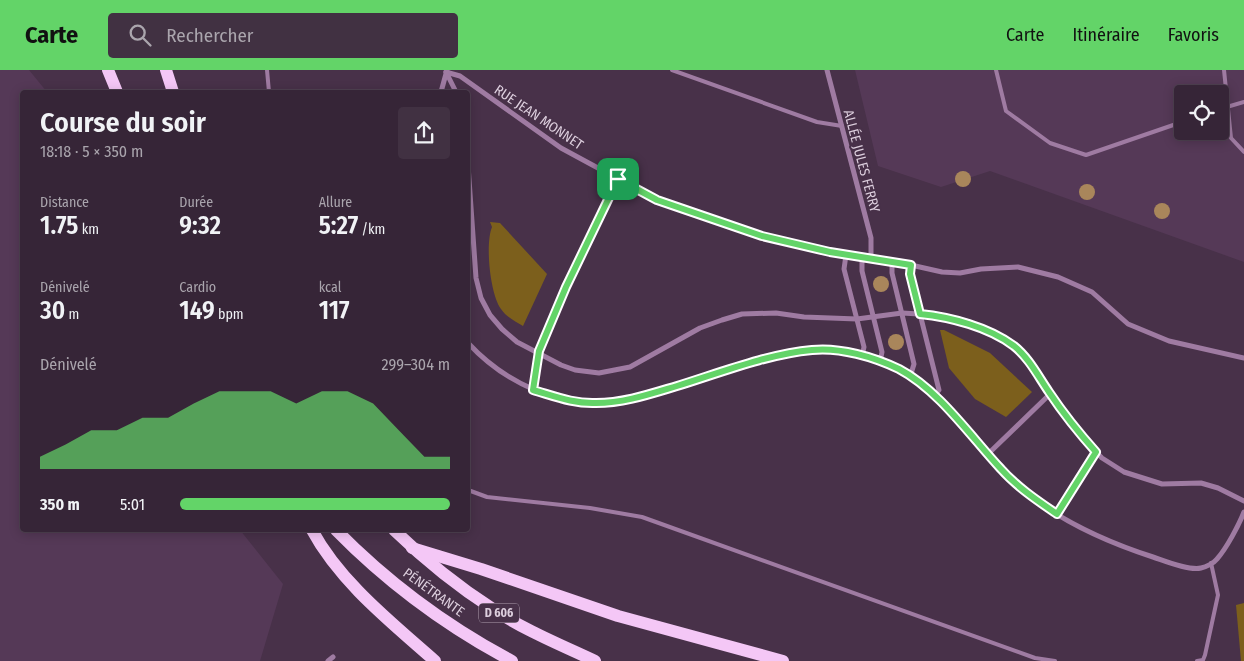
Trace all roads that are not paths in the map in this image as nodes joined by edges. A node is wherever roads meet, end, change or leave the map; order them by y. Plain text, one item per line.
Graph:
1 (108, 70) edge
2 (166, 70) edge
3 (267, 70) edge
4 (672, 70) edge
5 (827, 70) edge
6 (996, 70) edge
7 (1224, 70) edge
8 (446, 71) edge
9 (1225, 85) edge
10 (116, 90) edge
11 (172, 90) edge
12 (269, 90) edge
13 (441, 90) edge
14 (455, 90) edge
15 (1244, 102) edge
16 (1229, 106) edge
17 (1229, 122) edge
18 (1174, 125) edge
19 (842, 126) junction
20 (1244, 152) edge
21 (618, 179) junction
22 (470, 193) edge
23 (846, 255) junction
24 (862, 258) junction
25 (871, 259) junction
26 (892, 262) junction
27 (911, 265) junction
28 (902, 313) junction
29 (920, 314) junction
30 (874, 316) junction
31 (857, 320) junction
32 (470, 345) edge
33 (539, 353) junction
34 (862, 356) junction
35 (1244, 358) edge
36 (880, 362) junction
37 (910, 377) junction
38 (533, 390) junction
39 (1050, 394) junction
40 (934, 396) junction
41 (1096, 452) junction
42 (988, 454) junction
43 (470, 491) edge
44 (1244, 501) edge
45 (1244, 512) edge
46 (1057, 514) junction
47 (313, 532) edge
48 (338, 532) edge
49 (396, 532) edge
50 (412, 548) junction
51 (1214, 562) junction
52 (333, 657) dead end
53 (328, 661) edge
54 (434, 661) edge
55 (512, 661) edge
56 (595, 661) edge
57 (783, 661) edge
58 (1055, 661) edge
59 (1197, 661) edge

1 - 10 main road
2 - 11 main road
3 - 12 lane
4 - 19 lane
5 - 19 street, ALLÉE JULES FERRY
6 - 18 lane
7 - 9 lane
8 - 13 street
8 - 14 street
8 - 21 street, RUE JEAN MONNET
15 - 16 lane
17 - 20 lane
19 - 25 street, ALLÉE JULES FERRY
21 - 23 street, RUE JEAN MONNET
21 - 33 street
22 - 33 street
23 - 24 street, RUE JEAN MONNET
23 - 31 street
24 - 25 street, RUE JEAN MONNET
24 - 30 street
25 - 26 street, RUE JEAN MONNET
26 - 27 street, RUE JEAN MONNET
26 - 28 street
27 - 29 street
27 - 35 street, RUE JEAN MONNET
28 - 29 street
28 - 30 street
28 - 37 street
29 - 39 street
29 - 40 street
30 - 31 street
30 - 36 street
31 - 33 street
31 - 34 street
32 - 38 street
33 - 38 street
34 - 36 street
34 - 38 street
36 - 37 street
37 - 40 street
39 - 41 street
39 - 42 street
40 - 42 street
41 - 44 street
41 - 46 street
42 - 46 street
43 - 58 lane
45 - 51 street
46 - 51 street
47 - 54 main road
48 - 55 main road, PÉNÉTRANTE / D 606
49 - 50 main road, D 606
50 - 56 main road, PÉNÉTRANTE / D 606
50 - 57 main road
51 - 59 lane
52 - 53 street

